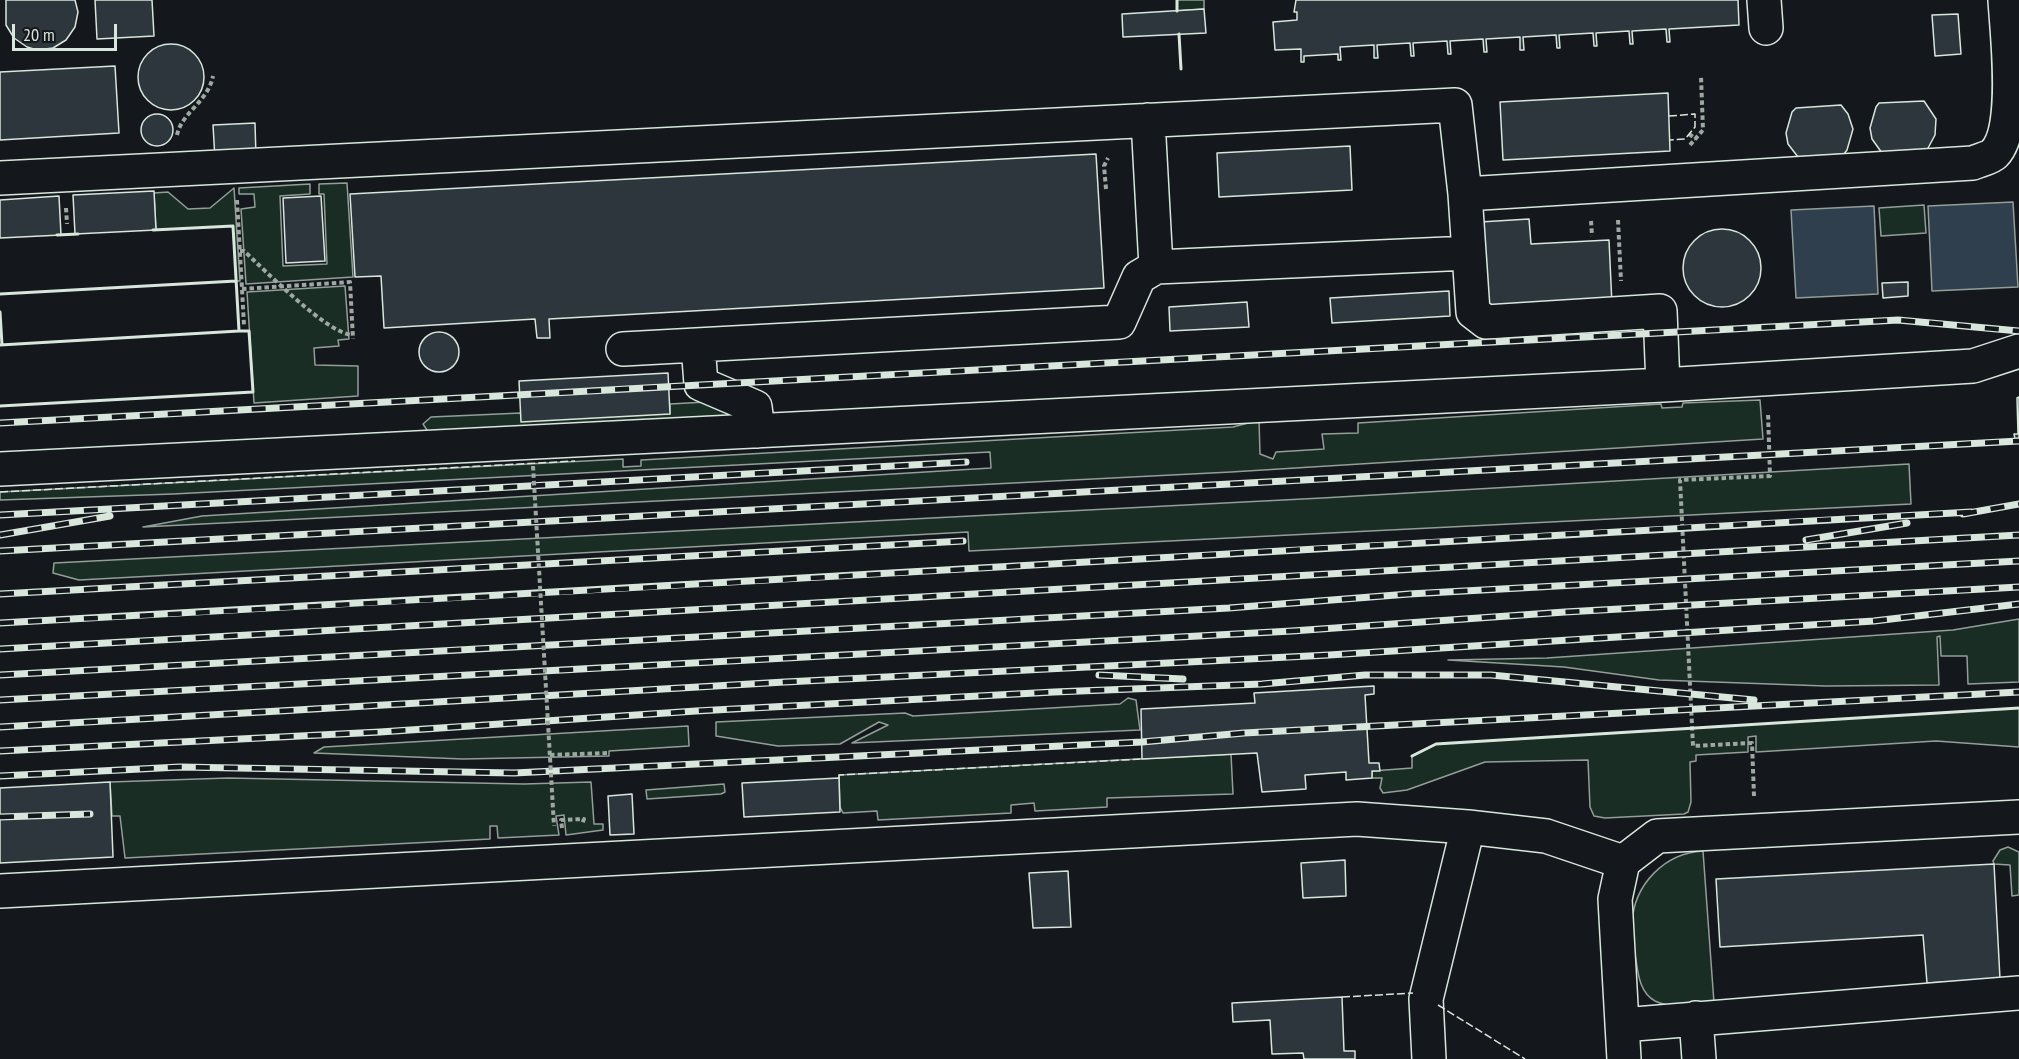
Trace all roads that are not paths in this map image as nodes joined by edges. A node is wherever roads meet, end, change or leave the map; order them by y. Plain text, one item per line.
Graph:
1 (2005, 0) edge
2 (1148, 120) junction
3 (0, 178) edge
4 (1465, 194) junction
5 (1469, 253) junction
6 (1156, 267) junction
7 (698, 345) junction
8 (623, 349) dead end
9 (2019, 351) edge
10 (1663, 385) junction
11 (758, 431) junction
12 (0, 469) edge
13 (2019, 818) edge
14 (1468, 827) junction
15 (1623, 862) junction
16 (0, 891) edge
17 (2019, 993) edge
18 (1696, 1018) junction
19 (1622, 1025) junction
20 (1429, 1059) edge
21 (1624, 1059) edge
22 (1700, 1059) edge

1 - 4 lane
2 - 3 lane
2 - 4 lane
2 - 6 lane
4 - 5 lane
5 - 6 lane
5 - 10 lane
6 - 7 lane
7 - 8 lane
7 - 11 lane
9 - 10 lane
10 - 11 lane
11 - 12 lane
13 - 15 lane
14 - 15 lane
14 - 16 lane
14 - 20 lane
15 - 19 lane
17 - 18 lane
18 - 19 lane
18 - 22 lane
19 - 21 lane

